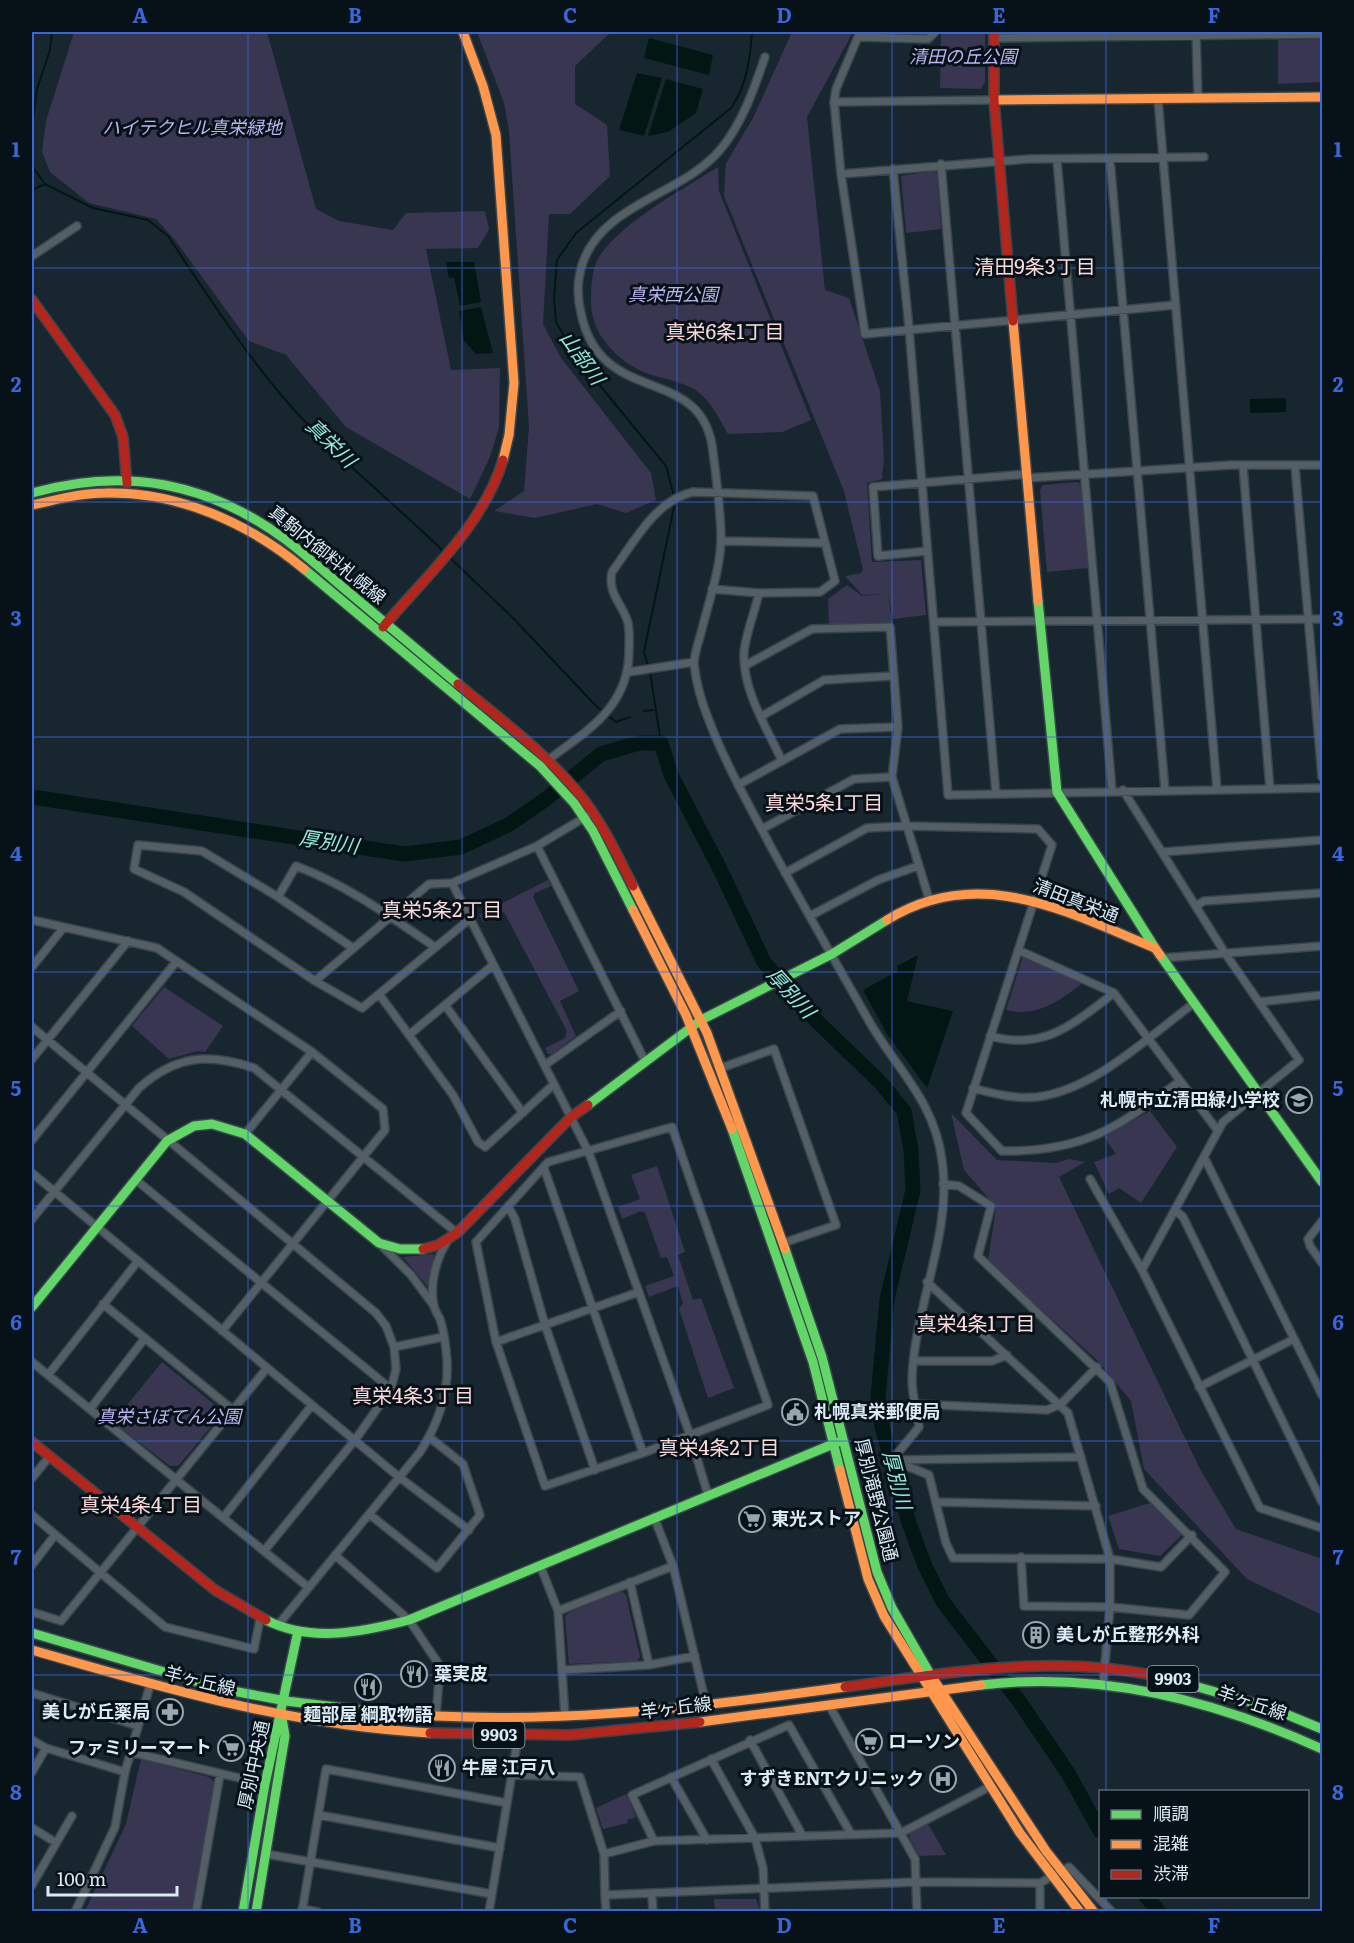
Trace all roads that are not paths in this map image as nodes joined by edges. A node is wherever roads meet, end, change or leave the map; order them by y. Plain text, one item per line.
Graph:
1 (463, 32) edge
2 (935, 32) edge
3 (1109, 33) edge
4 (1155, 33) edge
5 (1246, 33) edge
6 (1293, 33) edge
7 (859, 34) edge
8 (1051, 34) edge
9 (1196, 34) edge
10 (1323, 34) edge
11 (994, 35) edge
12 (765, 57) dead end
13 (1323, 97) edge
14 (1158, 99) junction
15 (1198, 99) junction
16 (994, 100) junction
17 (834, 102) junction
18 (1162, 157) junction
19 (1204, 157) dead end
20 (1110, 159) junction
21 (999, 160) junction
22 (1057, 160) junction
23 (941, 164) junction
24 (893, 169) junction
25 (841, 174) junction
26 (77, 226) dead end
27 (32, 256) edge
28 (32, 300) edge
29 (1175, 305) junction
30 (1124, 310) junction
31 (1070, 315) junction
32 (1013, 320) junction
33 (955, 324) junction
34 (909, 328) junction
35 (1323, 465) edge
36 (1243, 466) junction
37 (1295, 466) junction
38 (1190, 468) junction
39 (1137, 472) junction
40 (1084, 474) junction
41 (1027, 476) junction
42 (968, 478) junction
43 (127, 479) junction
44 (922, 481) junction
45 (128, 491) junction
46 (32, 493) edge
47 (716, 493) junction
48 (32, 505) edge
49 (721, 541) junction
50 (825, 543) junction
51 (927, 551) junction
52 (712, 589) junction
53 (759, 593) junction
54 (1308, 619) junction
55 (1323, 619) edge
56 (1203, 620) junction
57 (1256, 620) junction
58 (982, 621) junction
59 (1040, 621) junction
60 (1150, 621) junction
61 (934, 622) junction
62 (1097, 622) junction
63 (383, 627) junction
64 (694, 662) junction
65 (746, 665) junction
66 (632, 671) junction
67 (893, 676) junction
68 (762, 716) junction
69 (898, 727) junction
70 (548, 759) junction
71 (782, 761) junction
72 (540, 766) junction
73 (892, 777) junction
74 (1323, 777) edge
75 (738, 785) junction
76 (1323, 788) edge
77 (1217, 789) junction
78 (1270, 789) junction
79 (1112, 790) junction
80 (1123, 790) junction
81 (1165, 790) junction
82 (1057, 792) junction
83 (996, 794) junction
84 (577, 799) junction
85 (589, 815) junction
86 (907, 826) junction
87 (762, 830) junction
88 (1323, 840) edge
89 (537, 846) junction
90 (1163, 852) junction
91 (918, 866) junction
92 (785, 873) junction
93 (452, 883) junction
94 (1323, 893) edge
95 (278, 897) junction
96 (1034, 900) junction
97 (930, 902) junction
98 (1196, 906) junction
99 (390, 916) junction
100 (810, 916) junction
101 (471, 918) junction
102 (32, 920) edge
103 (64, 927) junction
104 (128, 941) junction
105 (1323, 946) edge
106 (435, 947) junction
107 (353, 948) junction
108 (1155, 948) junction
109 (1018, 950) junction
110 (1225, 953) junction
111 (832, 954) junction
112 (1162, 958) junction
113 (176, 962) junction
114 (493, 965) junction
115 (32, 967) edge
116 (315, 981) junction
117 (1114, 993) junction
118 (379, 994) junction
119 (1323, 995) edge
120 (1259, 1002) junction
121 (1193, 1004) junction
122 (445, 1005) junction
123 (621, 1011) junction
124 (701, 1020) junction
125 (692, 1026) junction
126 (32, 1027) edge
127 (409, 1035) junction
128 (990, 1036) junction
129 (1148, 1037) junction
130 (47, 1039) junction
131 (312, 1052) junction
132 (32, 1059) edge
133 (645, 1061) junction
134 (545, 1065) junction
135 (721, 1068) junction
136 (87, 1072) junction
137 (1180, 1081) junction
138 (554, 1084) junction
139 (973, 1088) junction
140 (282, 1089) junction
141 (1258, 1093) junction
142 (125, 1104) junction
143 (523, 1113) junction
144 (571, 1117) junction
145 (1218, 1131) junction
146 (245, 1134) junction
147 (32, 1140) edge
148 (167, 1141) junction
149 (589, 1153) junction
150 (364, 1156) junction
151 (1204, 1157) junction
152 (543, 1168) junction
153 (32, 1173) edge
154 (1090, 1179) dead end
155 (136, 1180) junction
156 (1323, 1182) edge
157 (943, 1184) junction
158 (54, 1192) junction
159 (328, 1202) junction
160 (508, 1206) junction
161 (1175, 1210) junction
162 (32, 1219) edge
163 (1323, 1221) edge
164 (97, 1227) junction
165 (457, 1233) junction
166 (448, 1240) junction
167 (293, 1243) junction
168 (783, 1243) junction
169 (379, 1244) junction
170 (138, 1261) junction
171 (1323, 1263) edge
172 (1142, 1270) junction
173 (260, 1282) junction
174 (927, 1282) junction
175 (639, 1292) junction
176 (103, 1304) junction
177 (434, 1306) junction
178 (32, 1307) edge
179 (594, 1308) junction
180 (545, 1325) junction
181 (222, 1331) junction
182 (443, 1337) junction
183 (145, 1338) junction
184 (1294, 1339) junction
185 (496, 1342) junction
186 (394, 1347) junction
187 (1007, 1355) junction
188 (914, 1360) junction
189 (1252, 1361) junction
190 (32, 1362) edge
191 (1097, 1367) junction
192 (267, 1368) junction
193 (48, 1375) junction
194 (1199, 1387) junction
195 (391, 1389) junction
196 (1323, 1395) edge
197 (915, 1404) junction
198 (1061, 1404) junction
199 (312, 1405) junction
200 (90, 1409) junction
201 (233, 1410) junction
202 (690, 1435) junction
203 (429, 1437) junction
204 (355, 1440) junction
205 (843, 1440) junction
206 (32, 1442) edge
207 (833, 1444) junction
208 (643, 1453) junction
209 (49, 1457) junction
210 (1081, 1457) junction
211 (892, 1460) junction
212 (595, 1470) junction
213 (399, 1477) junction
214 (32, 1478) edge
215 (178, 1481) junction
216 (708, 1495) junction
217 (936, 1502) junction
218 (1323, 1502) edge
219 (1096, 1506) junction
220 (369, 1514) junction
221 (32, 1515) edge
222 (654, 1517) junction
223 (223, 1518) junction
224 (1323, 1528) edge
225 (137, 1529) junction
226 (469, 1530) junction
227 (55, 1534) junction
228 (1192, 1535) junction
229 (264, 1551) junction
230 (335, 1555) junction
231 (1021, 1557) junction
232 (1110, 1559) junction
233 (32, 1564) edge
234 (540, 1565) junction
235 (673, 1566) junction
236 (100, 1574) junction
237 (630, 1582) junction
238 (309, 1587) junction
239 (1110, 1607) junction
240 (558, 1611) junction
241 (32, 1612) edge
242 (260, 1619) junction
243 (409, 1620) junction
244 (278, 1625) junction
245 (298, 1631) junction
246 (32, 1633) edge
247 (32, 1650) edge
248 (695, 1656) junction
249 (649, 1665) junction
250 (1104, 1667) junction
251 (564, 1670) junction
252 (930, 1673) junction
253 (919, 1675) junction
254 (150, 1685) junction
255 (1103, 1685) junction
256 (942, 1689) junction
257 (931, 1691) junction
258 (32, 1693) edge
259 (284, 1701) junction
260 (706, 1704) junction
261 (829, 1705) junction
262 (282, 1715) junction
263 (436, 1717) junction
264 (565, 1718) junction
265 (521, 1719) junction
266 (138, 1726) junction
267 (1323, 1729) edge
268 (518, 1736) junction
269 (32, 1740) edge
270 (750, 1740) junction
271 (46, 1748) junction
272 (1323, 1749) edge
273 (130, 1752) junction
274 (711, 1759) junction
275 (32, 1772) edge
276 (125, 1772) junction
277 (220, 1774) junction
278 (512, 1775) junction
279 (671, 1777) junction
280 (265, 1784) junction
281 (991, 1786) junction
282 (507, 1803) junction
283 (319, 1815) junction
284 (72, 1816) dead end
285 (32, 1828) edge
286 (901, 1833) junction
287 (851, 1834) junction
288 (802, 1835) junction
289 (755, 1838) junction
290 (707, 1840) junction
291 (654, 1841) junction
292 (55, 1842) junction
293 (500, 1848) junction
294 (266, 1854) junction
295 (604, 1854) junction
296 (311, 1862) junction
297 (1060, 1871) junction
298 (1051, 1877) junction
299 (916, 1882) junction
300 (1040, 1883) junction
301 (32, 1885) edge
302 (764, 1889) junction
303 (492, 1894) junction
304 (605, 1895) junction
305 (652, 1895) junction
306 (1099, 1898) edge
307 (1099, 1898) edge
308 (302, 1910) edge
309 (75, 1911) edge
310 (196, 1911) edge
311 (243, 1911) edge
312 (256, 1911) edge
313 (318, 1911) edge
314 (489, 1911) edge
315 (606, 1911) edge
316 (653, 1911) edge
317 (765, 1911) edge
318 (917, 1911) edge
319 (1040, 1911) edge
320 (1080, 1911) edge
321 (1094, 1911) edge
322 (1112, 1911) edge

1 - 63 main road
2 - 7 street
3 - 4 street
3 - 8 street
4 - 9 street
5 - 6 street
5 - 9 street
6 - 10 street
7 - 17 street
8 - 11 street
9 - 15 street
11 - 16 main road
12 - 47 street
13 - 15 main road
14 - 15 main road
14 - 16 main road
14 - 18 street
16 - 17 street
16 - 21 main road
17 - 25 street
18 - 19 street
18 - 20 street
18 - 29 street
20 - 22 street
20 - 30 street
21 - 22 street
21 - 23 street
21 - 32 main road
22 - 31 street
23 - 24 street
23 - 33 street
24 - 25 street
24 - 34 street
25 - 34 street
26 - 27 street
28 - 43 main road
29 - 30 street
29 - 38 street
30 - 31 street
30 - 39 street
31 - 32 street
31 - 40 street
32 - 33 street
32 - 41 main road
33 - 34 street
33 - 42 street
34 - 44 street
35 - 37 street
36 - 37 street
36 - 38 street
36 - 57 street
37 - 54 street
38 - 39 street
38 - 56 street
39 - 40 street
39 - 60 street
40 - 41 street
40 - 62 street
41 - 42 street
41 - 59 main road
42 - 44 street
42 - 58 street
43 - 45 main road
43 - 46 main road, 真駒内御料札幌線
43 - 63 main road, 真駒内御料札幌線
44 - 51 street
44 - 51 street
45 - 48 main road, 真駒内御料札幌線
45 - 63 main road, 真駒内御料札幌線
47 - 49 street
47 - 50 street
47 - 66 street
49 - 50 street
49 - 52 street
50 - 53 street
51 - 61 street
52 - 53 street
52 - 64 street
53 - 65 street
54 - 55 street
54 - 57 street
54 - 74 street
56 - 57 street
56 - 60 street
56 - 77 street
57 - 78 street
58 - 59 street
58 - 61 street
58 - 83 street
59 - 62 street
59 - 82 main road
60 - 62 street
60 - 81 street
61 - 83 street
62 - 79 street
63 - 70 main road, 真駒内御料札幌線
63 - 72 main road, 真駒内御料札幌線
64 - 66 street
64 - 75 street
65 - 67 street
65 - 68 street
66 - 70 street
67 - 68 street
67 - 69 street
68 - 71 street
69 - 71 street
69 - 73 street
70 - 72 street
70 - 84 main road, 真駒内御料札幌線
71 - 75 street
72 - 84 main road, 真駒内御料札幌線
73 - 86 street
73 - 87 street
75 - 87 street
76 - 78 street
77 - 78 street
77 - 81 street
79 - 80 street
79 - 82 street
80 - 81 street
80 - 90 street
82 - 83 street
82 - 108 main road
84 - 85 main road
85 - 89 street
85 - 124 main road, 厚別滝野公園通
85 - 125 main road, 厚別滝野公園通
86 - 91 street
86 - 92 street
86 - 96 street
87 - 92 street
88 - 90 street
89 - 93 street
89 - 123 street
90 - 98 street
91 - 97 street
91 - 100 street
92 - 100 street
93 - 99 street
93 - 101 street
94 - 98 street
95 - 99 street
95 - 107 street
95 - 116 street
96 - 97 main road, 清田真栄通
96 - 108 main road, 清田真栄通
96 - 109 street
97 - 111 main road, 清田真栄通
98 - 110 street
99 - 106 street
99 - 107 street
100 - 111 street
101 - 106 street
101 - 114 street
102 - 103 street
103 - 104 street
103 - 115 street
104 - 113 street
104 - 130 street
105 - 110 street
106 - 118 street
107 - 116 street
108 - 112 main road
109 - 117 street
109 - 128 street
110 - 112 street
110 - 120 street
111 - 124 main road, 清田真栄通
111 - 157 street
112 - 121 main road
113 - 131 street
113 - 136 street
114 - 122 street
114 - 134 street
116 - 118 street
117 - 128 street
117 - 129 street
118 - 127 street
119 - 120 street
120 - 141 street
121 - 129 street
121 - 141 main road
122 - 127 street
122 - 143 street
123 - 133 street
123 - 134 street
124 - 125 main road, 清田真栄通
124 - 135 main road, 厚別滝野公園通
125 - 133 main road, 清田真栄通
125 - 207 main road, 厚別滝野公園通
126 - 130 street
127 - 143 street
128 - 139 street
129 - 137 street
129 - 139 street
130 - 132 street
130 - 136 street
131 - 140 street
131 - 150 street
133 - 144 main road, 清田真栄通
134 - 138 street
135 - 168 main road, 厚別滝野公園通
135 - 168 street
136 - 142 street
136 - 147 street
137 - 139 street
137 - 145 street
138 - 143 street
138 - 144 street
140 - 142 street
140 - 146 street
140 - 150 street
141 - 145 street
141 - 156 main road
142 - 148 street
142 - 158 street
144 - 149 street
144 - 165 main road, 清田真栄通
145 - 151 street
146 - 148 main road
146 - 159 main road
148 - 155 main road
148 - 167 street
149 - 152 street
149 - 175 street
149 - 202 street
150 - 159 street
150 - 165 street
151 - 161 street
151 - 184 street
152 - 160 street
152 - 179 street
153 - 158 street
154 - 172 street
155 - 164 main road
155 - 173 street
157 - 174 street
157 - 191 street
158 - 162 street
158 - 164 street
159 - 167 street
159 - 169 main road
160 - 180 street
160 - 185 street
161 - 172 street
161 - 189 street
163 - 171 street
164 - 170 street
164 - 178 main road
165 - 166 main road, 清田真栄通
166 - 169 main road, 清田真栄通
166 - 177 street
167 - 173 street
167 - 186 street
168 - 205 main road, 厚別滝野公園通
169 - 177 street
170 - 176 street
170 - 181 street
172 - 194 street
173 - 181 street
173 - 195 street
174 - 187 street
174 - 188 street
175 - 179 street
175 - 202 street
176 - 183 street
176 - 193 street
177 - 182 street
179 - 180 street
179 - 208 street
180 - 185 street
180 - 212 street
181 - 192 street
182 - 186 street
182 - 203 street
183 - 200 street
183 - 201 street
184 - 189 street
184 - 196 street
185 - 212 street
186 - 195 street
187 - 188 street
187 - 198 street
188 - 197 street
189 - 194 street
189 - 218 street
190 - 193 street
191 - 198 street
191 - 228 street
192 - 199 street
192 - 201 street
193 - 200 street
194 - 224 street
195 - 204 street
197 - 198 street
197 - 211 street
198 - 210 street
199 - 204 street
199 - 223 street
200 - 215 street
201 - 215 street
202 - 208 street
202 - 216 street
203 - 213 street
203 - 226 street
204 - 213 street
204 - 229 street
205 - 207 main road
205 - 252 main road, 厚別滝野公園通
206 - 209 main road
207 - 216 main road
207 - 253 main road, 厚別滝野公園通
208 - 212 street
209 - 214 street
209 - 225 main road
210 - 211 street
210 - 219 street
211 - 217 street
213 - 220 street
213 - 226 street
215 - 223 street
215 - 225 street
216 - 222 main road
217 - 219 street
217 - 231 street
219 - 232 street
220 - 226 street
220 - 230 street
221 - 227 street
222 - 234 main road
222 - 235 street
223 - 229 street
225 - 236 street
225 - 242 main road
227 - 233 street
227 - 236 street
228 - 232 street
228 - 239 street
229 - 238 street
230 - 238 street
230 - 243 street
231 - 232 street
231 - 239 street
232 - 239 street
234 - 240 street
234 - 243 main road
235 - 237 street
235 - 248 street
236 - 241 street
236 - 242 street
237 - 240 street
237 - 249 street
238 - 244 street
239 - 250 street
240 - 251 street
242 - 244 main road
243 - 245 main road
243 - 263 street
244 - 245 main road
245 - 259 main road
246 - 259 main road, 羊ヶ丘線 / 9903
247 - 254 main road, 羊ヶ丘線 / 9903
248 - 249 street
248 - 260 street
249 - 251 street
250 - 252 main road, 羊ヶ丘線 / 9903
250 - 255 street
250 - 267 main road, 羊ヶ丘線 / 9903
251 - 264 street
252 - 253 main road, 羊ヶ丘線 / 9903
252 - 256 main road, 厚別滝野公園通
253 - 257 main road, 厚別滝野公園通
253 - 260 main road, 羊ヶ丘線 / 9903
254 - 262 main road, 羊ヶ丘線 / 9903
254 - 266 street
255 - 256 main road, 羊ヶ丘線 / 9903
255 - 272 main road, 羊ヶ丘線 / 9903
256 - 257 main road, 羊ヶ丘線 / 9903
256 - 297 main road, 厚別滝野公園通
257 - 261 main road, 羊ヶ丘線 / 9903
257 - 281 main road, 厚別滝野公園通
258 - 266 street
259 - 262 main road
259 - 263 main road, 羊ヶ丘線 / 9903
260 - 264 main road, 羊ヶ丘線 / 9903
261 - 268 main road, 羊ヶ丘線 / 9903
261 - 286 street
262 - 268 main road, 羊ヶ丘線 / 9903
262 - 280 main road, 厚別中央通
262 - 294 main road, 厚別中央通
263 - 265 main road, 羊ヶ丘線 / 9903
264 - 265 main road, 羊ヶ丘線 / 9903
265 - 268 street
266 - 273 street
268 - 278 street
269 - 271 street
270 - 274 street
270 - 287 street
270 - 288 street
271 - 275 street
271 - 276 street
273 - 276 street
273 - 277 street
274 - 279 street
274 - 289 street
276 - 309 street
277 - 280 street
277 - 310 street
278 - 282 street
278 - 295 street
279 - 290 street
279 - 291 street
280 - 311 main road, 厚別中央通
281 - 286 street
281 - 298 main road, 厚別滝野公園通
282 - 283 street
282 - 293 street
283 - 293 street
283 - 296 street
284 - 292 street
285 - 292 street
286 - 287 street
286 - 299 street
287 - 288 street
288 - 289 street
289 - 290 street
289 - 302 street
290 - 291 street
291 - 295 street
292 - 301 street
293 - 303 street
294 - 296 street
294 - 312 main road, 厚別中央通
295 - 304 street
296 - 303 street
296 - 308 street
297 - 298 street
297 - 306 street
297 - 321 main road, 厚別滝野公園通
298 - 300 street
298 - 320 main road, 厚別滝野公園通
299 - 300 street
299 - 302 street
299 - 318 street
300 - 319 street
302 - 305 street
302 - 317 street
303 - 314 street
304 - 305 street
304 - 315 street
305 - 316 street
307 - 322 street
308 - 313 street

